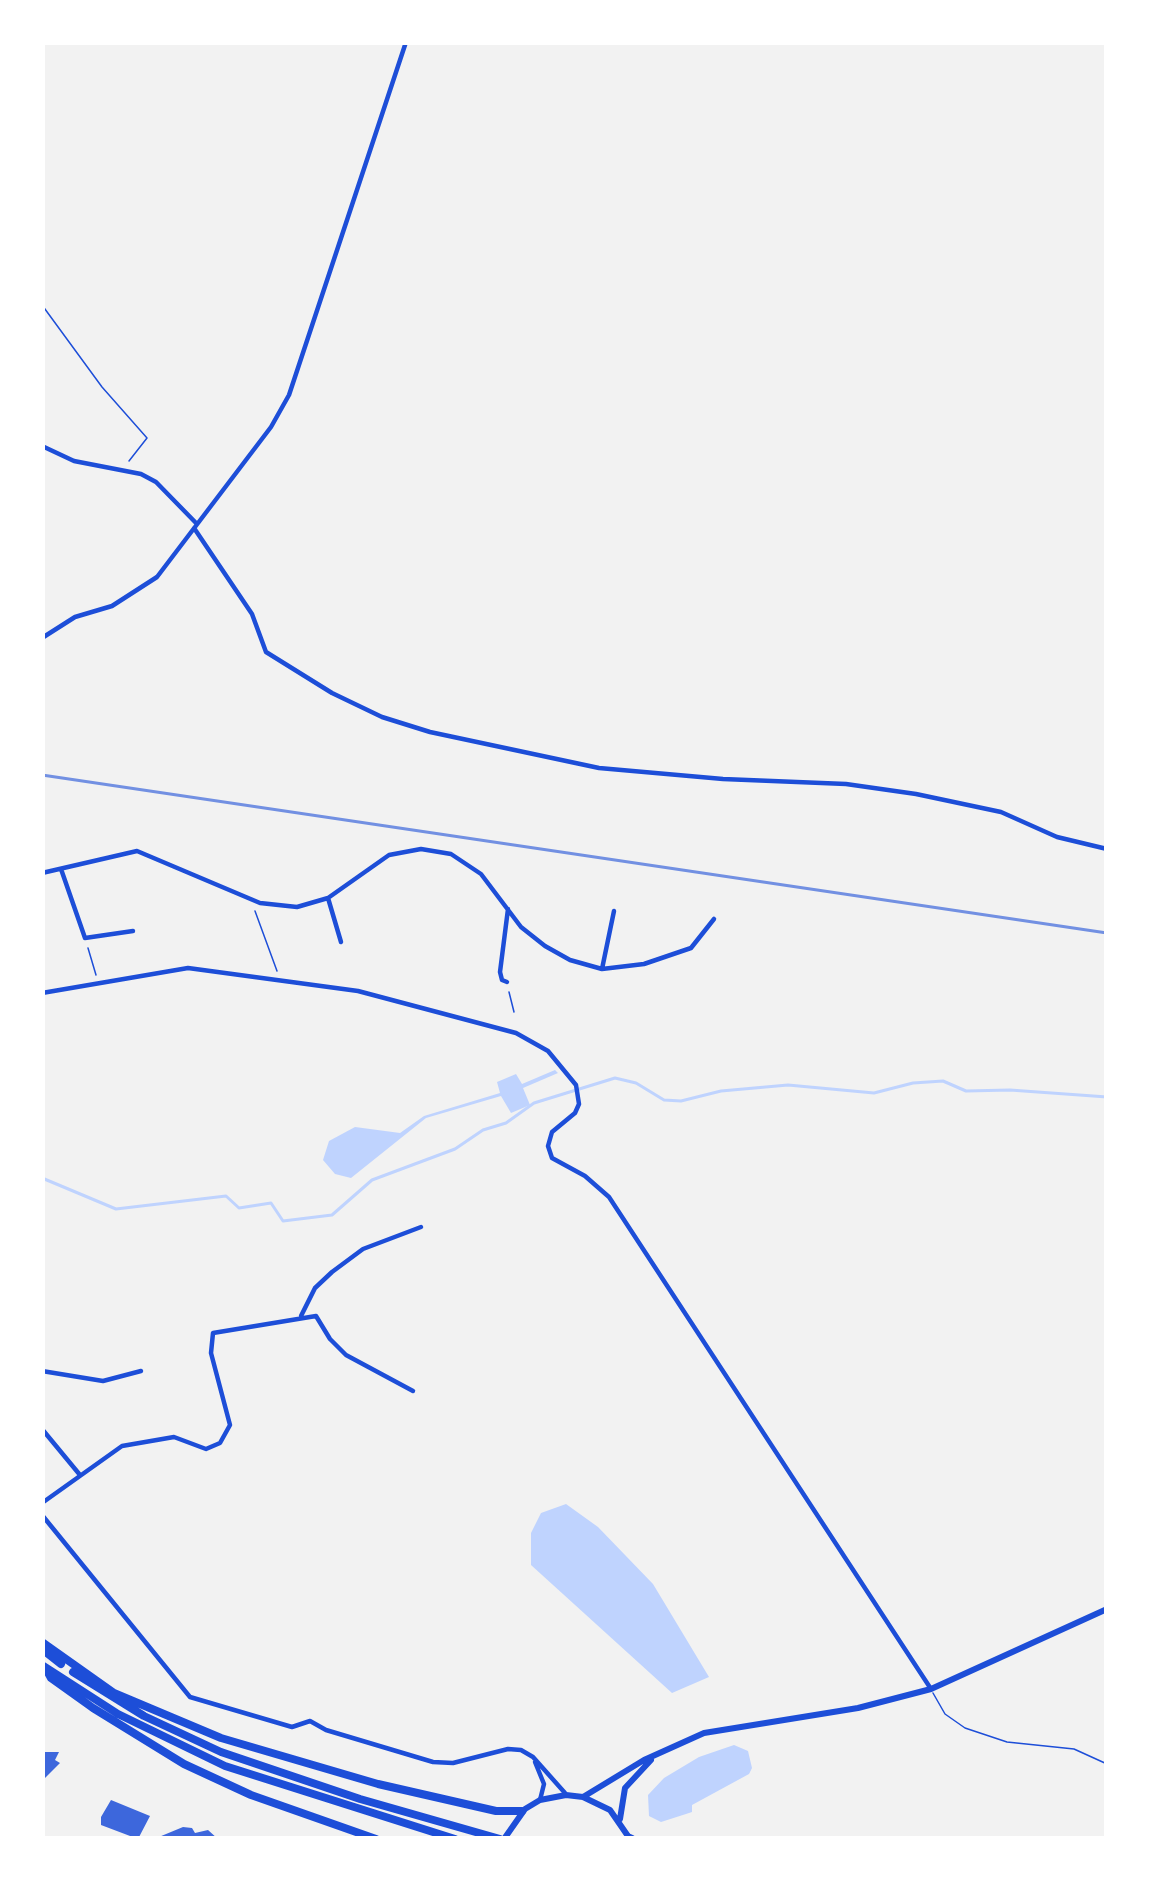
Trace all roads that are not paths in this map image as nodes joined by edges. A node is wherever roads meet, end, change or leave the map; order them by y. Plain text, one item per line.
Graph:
1 (406, 42) edge
2 (42, 446) edge
3 (196, 526) junction
4 (42, 638) edge
5 (1107, 848) edge
6 (61, 869) junction
7 (42, 873) edge
8 (328, 898) junction
9 (508, 909) junction
10 (614, 911) dead end
11 (713, 919) dead end
12 (133, 931) dead end
13 (341, 942) dead end
14 (602, 969) junction
15 (507, 982) road end
16 (42, 993) edge
17 (422, 1227) dead end
18 (301, 1316) junction
19 (42, 1371) edge
20 (141, 1371) dead end
21 (413, 1390) dead end
22 (42, 1429) edge
23 (80, 1475) junction
24 (42, 1503) edge
25 (42, 1515) edge
26 (1107, 1609) edge
27 (42, 1646) edge
28 (44, 1666) edge
29 (931, 1689) junction
30 (533, 1757) junction
31 (654, 1757) junction
32 (1107, 1764) edge
33 (566, 1795) junction
34 (583, 1797) junction
35 (540, 1800) junction
36 (522, 1811) junction
37 (620, 1821) junction
38 (376, 1839) edge
39 (455, 1839) edge
40 (502, 1839) edge
41 (630, 1839) edge

1 - 3 street
2 - 3 street
3 - 4 street
3 - 5 street
6 - 7 street
6 - 8 street
6 - 12 street
8 - 9 street
8 - 13 street
9 - 14 street
9 - 15 street
10 - 14 street
11 - 14 street
16 - 29 street
17 - 18 street
18 - 21 street
18 - 23 street
19 - 20 street
22 - 23 street
23 - 24 street
25 - 30 street
26 - 29 main road
27 - 36 highway
27 - 40 highway
28 - 38 highway
28 - 39 highway
29 - 31 main road
29 - 32 lane
30 - 33 street
30 - 35 street
31 - 34 main road
31 - 37 main road
33 - 34 main road
33 - 35 main road
34 - 37 main road
35 - 36 main road
36 - 40 main road
37 - 41 main road

